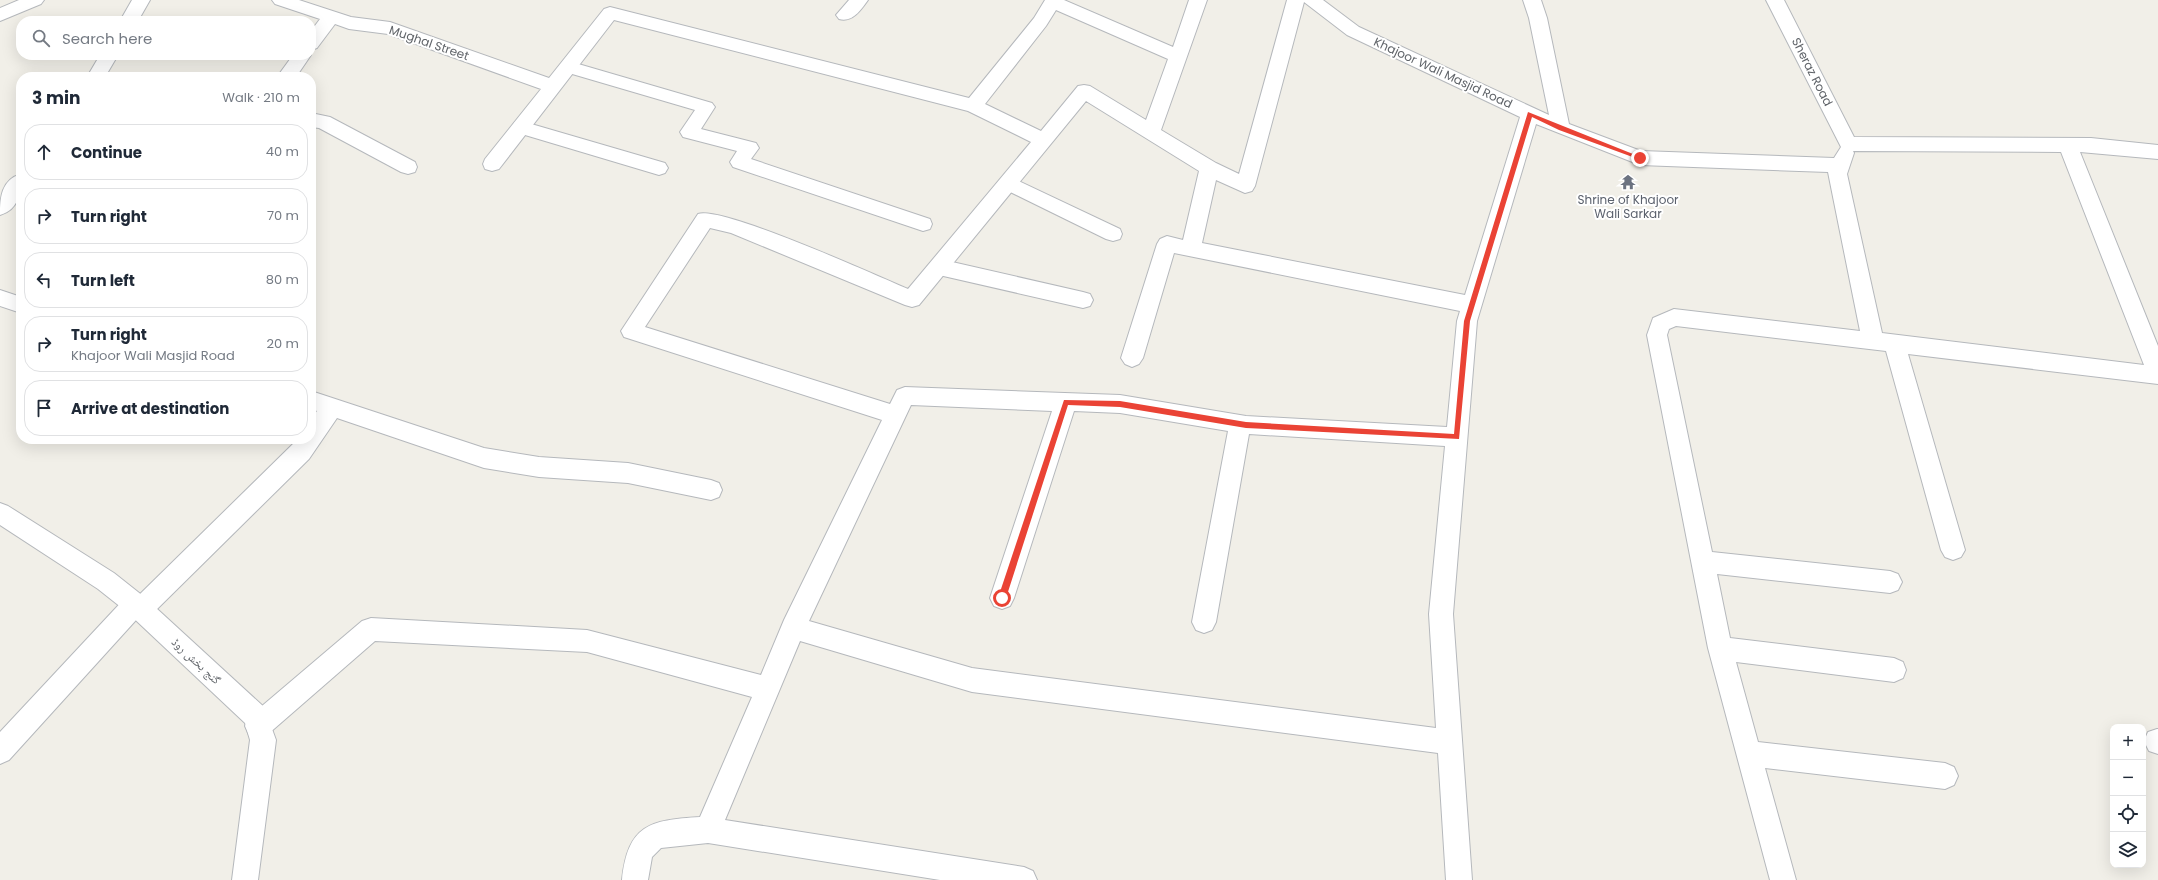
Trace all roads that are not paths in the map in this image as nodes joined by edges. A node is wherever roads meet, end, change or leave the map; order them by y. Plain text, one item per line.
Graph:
1 (35, 0) edge
2 (142, 0) edge
3 (280, 0) edge
4 (859, 0) edge
5 (1198, 0) edge
6 (1296, 0) edge
7 (1311, 0) edge
8 (1532, 0) edge
9 (1775, 0) edge
10 (1053, 1) edge
11 (615, 7) edge
12 (0, 15) edge
13 (845, 15) dead end
14 (132, 16) edge
15 (331, 17) junction
16 (316, 37) edge
17 (1178, 56) junction
18 (106, 60) edge
19 (298, 60) edge
20 (568, 67) junction
21 (99, 72) edge
22 (290, 72) edge
23 (553, 86) junction
24 (973, 106) junction
25 (1530, 114) junction
26 (316, 121) edge
27 (521, 127) junction
28 (1561, 128) junction
29 (1151, 132) junction
30 (1043, 140) junction
31 (1848, 144) junction
32 (2068, 145) junction
33 (2158, 152) edge
34 (492, 164) dead end
35 (1841, 165) junction
36 (408, 168) dead end
37 (659, 168) dead end
38 (1209, 168) junction
39 (1008, 183) junction
40 (16, 187) edge
41 (0, 208) edge
42 (923, 224) dead end
43 (1113, 234) dead end
44 (1191, 249) junction
45 (939, 267) junction
46 (0, 298) edge
47 (1083, 300) dead end
48 (16, 303) edge
49 (1472, 305) junction
50 (1873, 342) junction
51 (1895, 345) junction
52 (1132, 358) dead end
53 (2158, 374) edge
54 (316, 402) edge
55 (1066, 402) junction
56 (332, 407) junction
57 (895, 415) junction
58 (1240, 424) junction
59 (316, 430) edge
60 (1457, 437) junction
61 (306, 444) edge
62 (711, 490) dead end
63 (0, 513) edge
64 (1953, 550) dead end
65 (1704, 562) junction
66 (1890, 582) dead end
67 (1002, 598) dead end
68 (138, 606) junction
69 (1204, 622) dead end
70 (793, 628) junction
71 (1720, 648) junction
72 (1894, 670) dead end
73 (767, 690) junction
74 (258, 726) junction
75 (1450, 742) junction
76 (0, 751) edge
77 (1747, 753) junction
78 (1945, 776) dead end
79 (708, 830) junction
80 (245, 880) edge
81 (635, 880) edge
82 (1024, 880) edge
83 (1459, 880) edge
84 (1783, 880) edge

1 - 12 street
2 - 14 street
3 - 15 street, Mughal Street
4 - 13 street
5 - 17 street
6 - 38 street
7 - 25 street, Khajoor Wali Masjid Road
8 - 28 street
9 - 31 street, Sheraz Road
10 - 17 street
10 - 24 street
11 - 20 street
11 - 24 street
15 - 16 street
15 - 23 street, Mughal Street
17 - 29 street
18 - 21 street
19 - 22 street
20 - 23 street
20 - 42 lane
23 - 27 street
24 - 30 street
25 - 28 street, Khajoor Wali Masjid Road
25 - 49 street
26 - 36 street
27 - 34 street
27 - 37 lane
28 - 35 street, Khajoor Wali Masjid Road
29 - 30 street
29 - 38 street
30 - 39 street
31 - 32 street
31 - 35 street
32 - 33 street
32 - 53 street
35 - 50 street
38 - 44 street
39 - 43 lane
39 - 45 street
40 - 41 street
44 - 49 street
44 - 52 street
45 - 47 lane
45 - 57 street
46 - 48 street
49 - 60 street
50 - 51 street
50 - 65 street
51 - 53 street
51 - 64 street
54 - 56 street
55 - 57 street
55 - 58 street
55 - 67 street
56 - 59 street
56 - 62 street
57 - 70 street
58 - 60 street
58 - 69 street
60 - 75 street
61 - 68 street
63 - 68 street, گنج بخش روڈ
65 - 66 street
65 - 71 street
68 - 74 street, گنج بخش روڈ
68 - 76 street
70 - 73 street
70 - 75 street
71 - 72 street
71 - 77 street
73 - 74 street
73 - 79 street
74 - 80 street, گنج بخش روڈ
75 - 83 street
77 - 78 street
77 - 84 street
79 - 81 street
79 - 82 street

